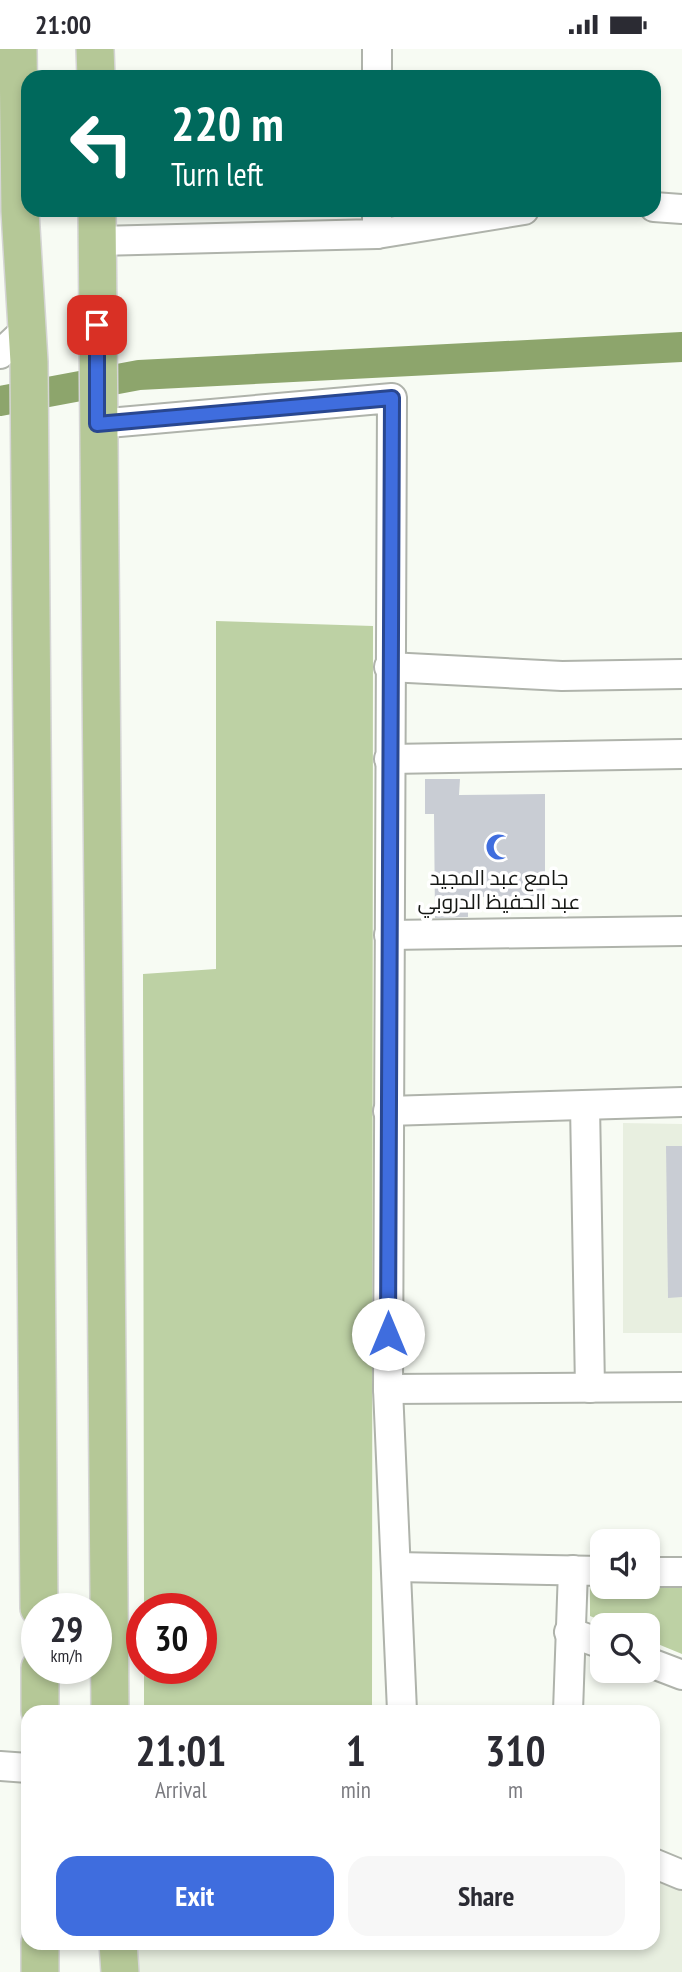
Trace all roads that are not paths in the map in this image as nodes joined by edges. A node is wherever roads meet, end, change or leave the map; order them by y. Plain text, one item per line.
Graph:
1 (18, 49) edge
2 (95, 49) edge
3 (377, 49) edge
4 (96, 70) edge
5 (377, 70) edge
6 (661, 208) edge
7 (682, 209) edge
8 (10, 217) edge
9 (438, 217) edge
10 (377, 222) edge
11 (97, 226) edge
12 (19, 348) edge
13 (97, 413) junction
14 (389, 667) junction
15 (682, 674) edge
16 (682, 754) edge
17 (389, 759) junction
18 (682, 931) edge
19 (388, 935) junction
20 (682, 1103) edge
21 (585, 1105) junction
22 (388, 1111) junction
23 (682, 1387) edge
24 (590, 1388) junction
25 (388, 1389) junction
26 (396, 1567) junction
27 (573, 1570) junction
28 (590, 1571) edge
29 (660, 1571) edge
30 (682, 1572) edge
31 (39, 1593) edge
32 (569, 1632) junction
33 (590, 1640) edge
34 (660, 1667) edge
35 (682, 1675) edge
36 (40, 1684) edge
37 (40, 1705) edge
38 (110, 1705) edge
39 (402, 1705) edge
40 (568, 1705) edge
41 (0, 1766) edge
42 (21, 1768) edge
43 (660, 1866) edge
44 (682, 1875) edge
45 (40, 1950) edge
46 (118, 1950) edge
47 (40, 1972) edge
48 (120, 1972) edge

1 - 8 main road
2 - 4 main road
3 - 5 street
6 - 7 street
8 - 12 main road
9 - 10 street
10 - 11 street
11 - 13 main road
12 - 31 main road
13 - 14 street
13 - 38 main road
14 - 15 street
14 - 17 street
16 - 17 street
17 - 19 street
18 - 19 street
19 - 22 street
20 - 21 street
21 - 22 street
21 - 24 street
22 - 25 street
23 - 24 street
24 - 25 street
25 - 26 street
26 - 27 street
26 - 39 street
27 - 28 street
27 - 32 street
29 - 30 street
32 - 33 street
32 - 40 street
34 - 35 street
36 - 37 main road
41 - 42 street
43 - 44 street
45 - 47 main road
46 - 48 main road

